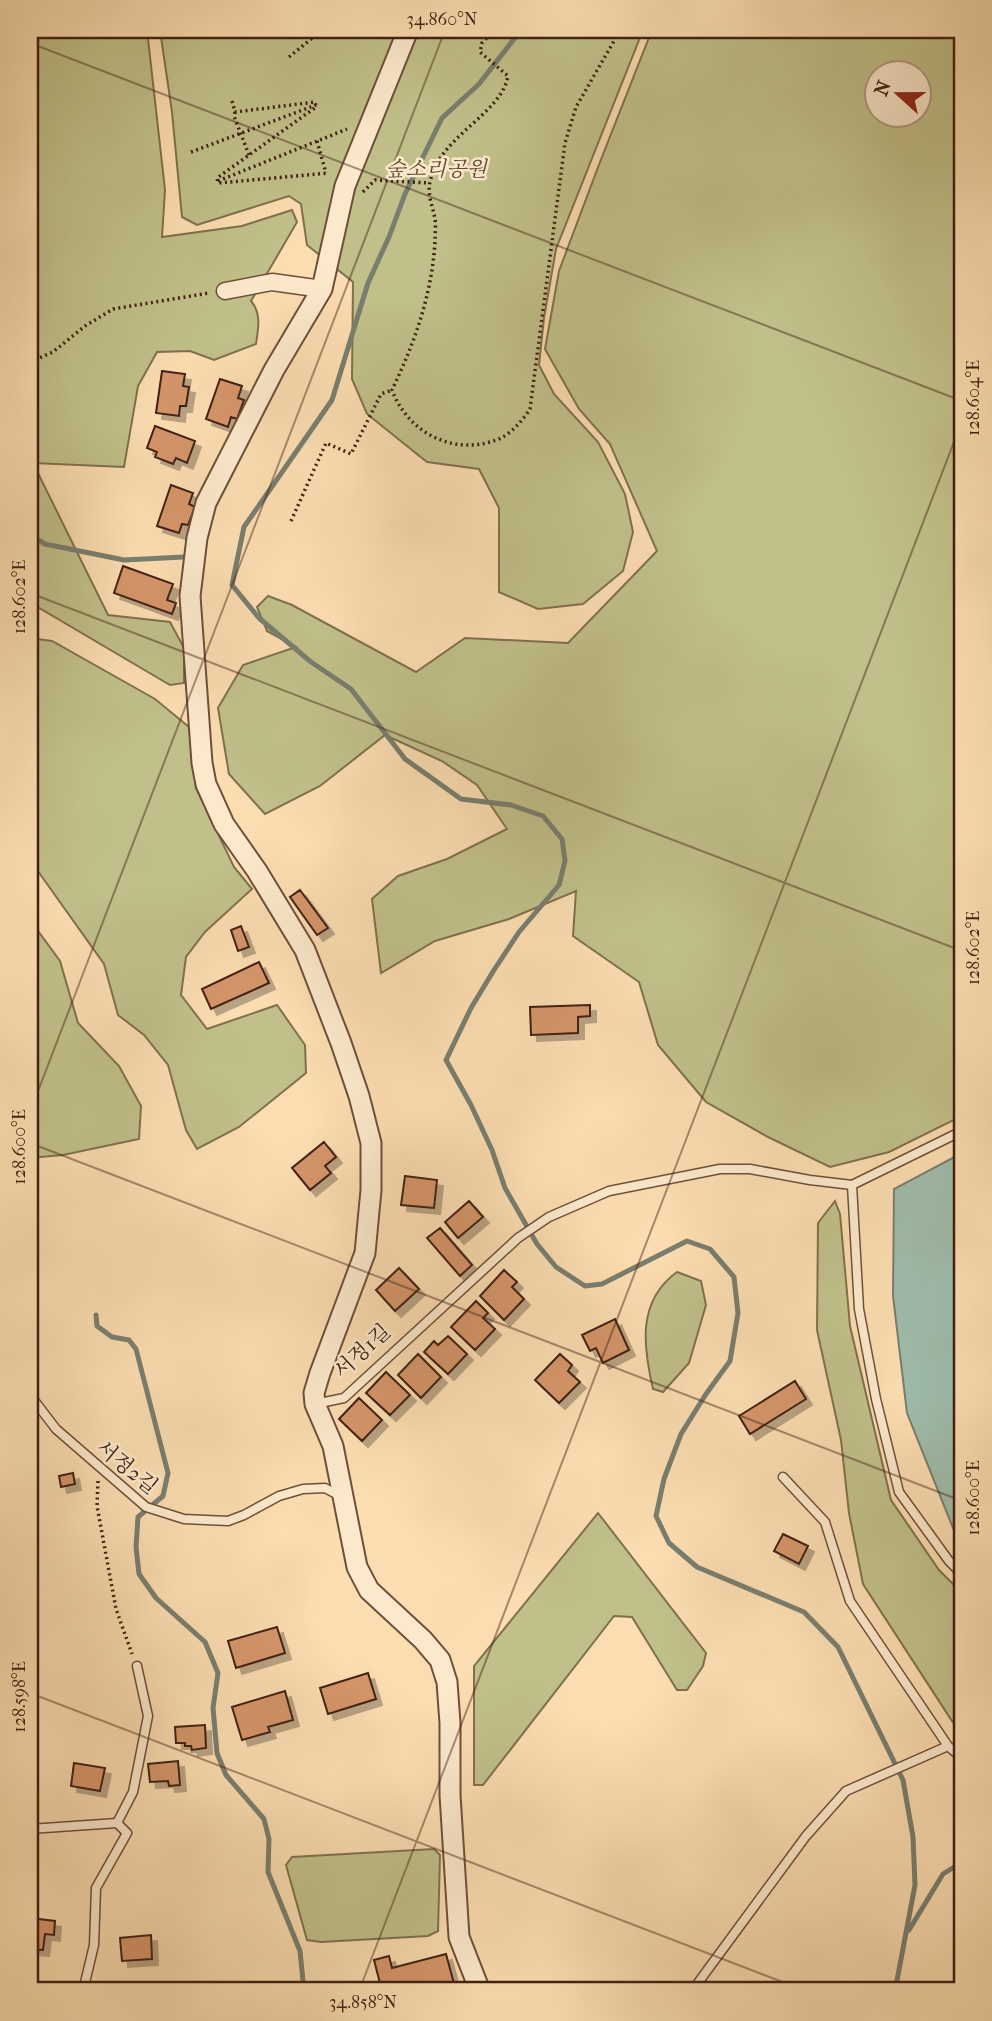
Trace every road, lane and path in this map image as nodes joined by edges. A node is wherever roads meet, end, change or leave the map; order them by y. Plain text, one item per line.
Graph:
1 (46, 30) edge
2 (322, 30) edge
3 (408, 30) edge
4 (494, 30) edge
5 (616, 30) edge
6 (30, 57) edge
7 (289, 57) dead end
8 (232, 101) dead end
9 (316, 105) junction
10 (235, 112) junction
11 (349, 128) dead end
12 (240, 134) junction
13 (317, 141) junction
14 (191, 152) dead end
15 (249, 155) junction
16 (327, 173) junction
17 (333, 173) dead end
18 (374, 180) dead end
19 (218, 181) junction
20 (429, 183) junction
21 (322, 289) junction
22 (225, 291) joint
23 (30, 362) edge
24 (392, 390) junction
25 (291, 521) dead end
26 (962, 1131) edge
27 (852, 1185) junction
28 (30, 1395) edge
29 (316, 1404) junction
30 (100, 1469) junction
31 (783, 1477) dead end
32 (343, 1497) junction
33 (962, 1574) edge
34 (136, 1666) joint
35 (948, 1746) junction
36 (962, 1758) edge
37 (117, 1823) junction
38 (30, 1829) edge
39 (962, 1983) edge
40 (83, 1991) edge
41 (480, 1991) edge
42 (692, 1991) edge
43 (960, 1991) edge

1 - 6 path
2 - 7 path
3 - 21 street
4 - 20 path
5 - 24 path
8 - 10 path
9 - 10 path
9 - 12 path
9 - 15 path
10 - 12 path
11 - 13 path
12 - 14 path
12 - 15 path
13 - 16 path
13 - 19 path
15 - 19 path
16 - 17 path
16 - 19 path
18 - 20 path
20 - 24 path
21 - 22 street
21 - 29 street
22 - 23 path
24 - 25 path
26 - 27 lane
27 - 29 lane, 서정1길
27 - 33 lane
28 - 30 lane, 서정2길
29 - 32 street
30 - 32 lane, 서정2길
30 - 34 path
31 - 35 lane
32 - 41 street
34 - 37 lane
35 - 36 lane
35 - 42 lane
37 - 38 lane
37 - 40 lane
39 - 43 lane

